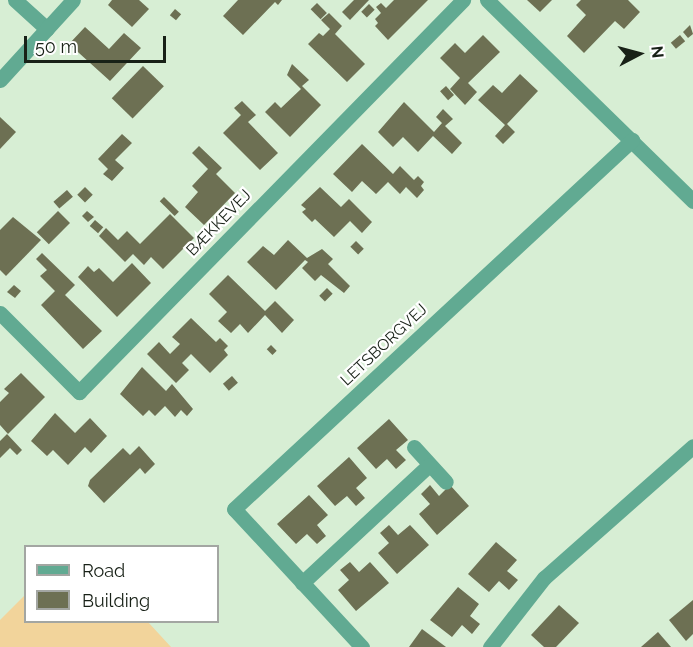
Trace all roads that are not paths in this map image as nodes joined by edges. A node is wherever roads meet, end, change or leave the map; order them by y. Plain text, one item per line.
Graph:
1 (15, 0) edge
2 (73, 0) edge
3 (463, 0) edge
4 (487, 0) edge
5 (46, 29) junction
6 (0, 80) edge
7 (632, 140) junction
8 (693, 201) edge
9 (0, 313) edge
10 (693, 446) edge
11 (414, 447) dead end
12 (429, 465) junction
13 (446, 482) dead end
14 (303, 583) junction
15 (362, 647) edge
16 (490, 647) edge

1 - 5 street
2 - 5 street
3 - 9 street, BÆKKEVEJ
4 - 7 street
5 - 6 street
7 - 8 street
7 - 14 street, LETSBORGVEJ
10 - 16 street
11 - 12 street
12 - 13 street
12 - 14 street
14 - 15 street, LETSBORGVEJ

